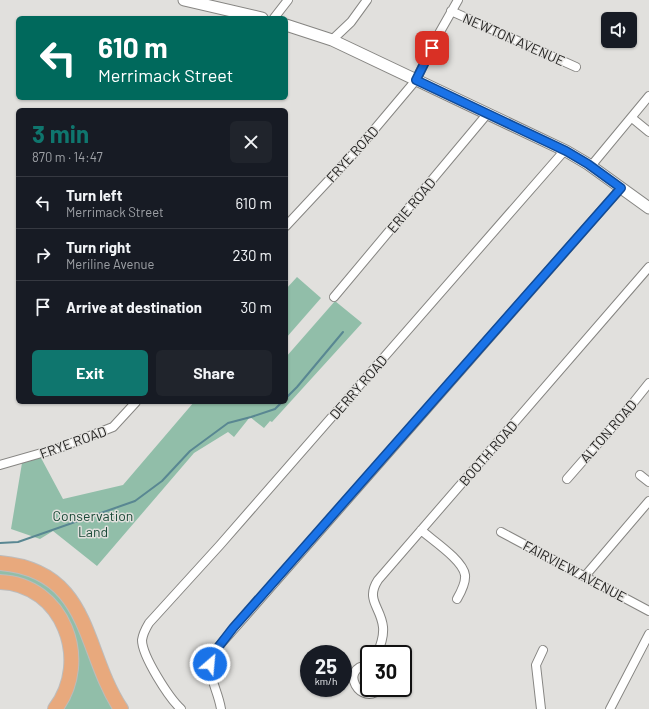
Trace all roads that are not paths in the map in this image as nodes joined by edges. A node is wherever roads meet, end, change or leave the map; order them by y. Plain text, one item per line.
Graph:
1 (184, 0) edge
2 (288, 0) edge
3 (367, 0) edge
4 (458, 0) edge
5 (207, 2) edge
6 (451, 11) junction
7 (255, 16) edge
8 (276, 16) edge
9 (288, 26) edge
10 (332, 40) junction
11 (576, 67) dead end
12 (416, 80) junction
13 (649, 96) edge
14 (488, 113) junction
15 (632, 118) junction
16 (649, 132) edge
17 (565, 150) junction
18 (591, 166) junction
19 (621, 188) junction
20 (649, 208) edge
21 (288, 224) edge
22 (649, 267) edge
23 (334, 297) dead end
24 (649, 383) edge
25 (134, 404) edge
26 (0, 465) edge
27 (640, 475) dead end
28 (567, 479) dead end
29 (649, 482) edge
30 (649, 501) edge
31 (421, 530) junction
32 (501, 532) dead end
33 (0, 563) edge
34 (585, 576) junction
35 (0, 582) edge
36 (457, 599) dead end
37 (649, 611) edge
38 (649, 634) edge
39 (380, 645) edge
40 (543, 650) dead end
41 (360, 667) edge
42 (360, 692) edge
43 (55, 709) edge
44 (121, 709) edge
45 (181, 709) edge
46 (221, 709) edge
47 (541, 709) edge
48 (610, 709) edge

1 - 5 main road
2 - 8 street
3 - 10 street
4 - 6 street, FRYE ROAD
5 - 7 main road
6 - 11 street, NEWTON AVENUE
6 - 12 street, FRYE ROAD
9 - 10 main road
10 - 12 main road
12 - 14 main road
12 - 21 street, FRYE ROAD
13 - 15 street
14 - 17 main road
14 - 23 street, ERIE ROAD
15 - 16 street
15 - 18 street
17 - 18 main road
17 - 45 street, DERRY ROAD
18 - 19 main road
19 - 20 main road
19 - 46 street
22 - 31 street, BOOTH ROAD
24 - 28 street, ALTON ROAD
25 - 26 street, FRYE ROAD
27 - 29 street
30 - 34 street
31 - 36 street
31 - 39 street, BOOTH ROAD
32 - 34 street, FAIRVIEW AVENUE
33 - 44 highway
34 - 37 street, FAIRVIEW AVENUE
35 - 43 highway
38 - 48 street
40 - 47 street
41 - 42 street

